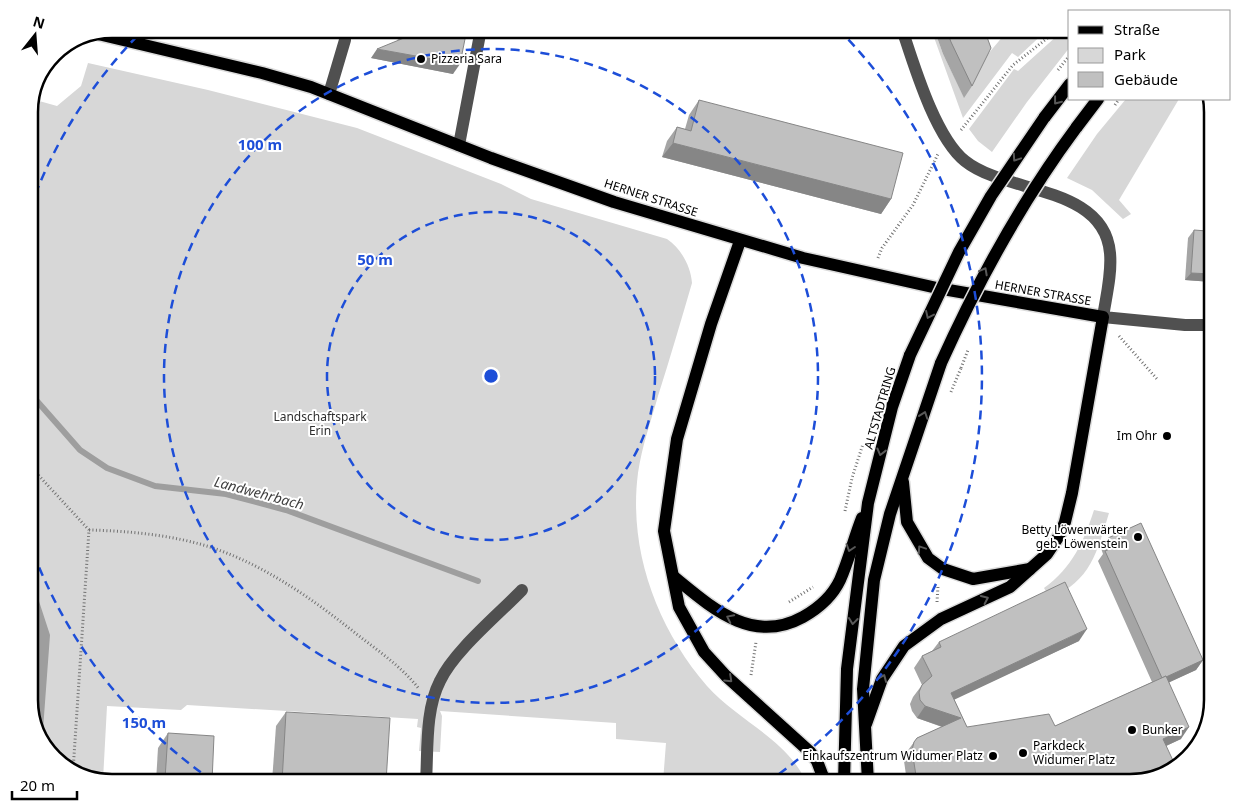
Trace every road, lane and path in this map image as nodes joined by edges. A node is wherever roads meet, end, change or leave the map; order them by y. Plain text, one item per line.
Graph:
1 (115, 38) edge
2 (344, 38) edge
3 (479, 38) edge
4 (905, 38) edge
5 (1048, 38) edge
6 (1068, 87) edge
7 (329, 94) junction
8 (1097, 100) edge
9 (957, 135) dead end
10 (459, 145) junction
11 (940, 152) dead end
12 (740, 240) junction
13 (882, 248) dead end
14 (1103, 317) junction
15 (1185, 325) junction
16 (1204, 325) edge
17 (1204, 331) edge
18 (961, 368) dead end
19 (1157, 379) dead end
20 (950, 394) dead end
21 (38, 475) edge
22 (903, 478) junction
23 (868, 503) junction
24 (89, 530) junction
25 (1030, 569) junction
26 (674, 577) junction
27 (817, 584) dead end
28 (522, 590) dead end
29 (781, 606) dead end
30 (758, 627) junction
31 (748, 696) junction
32 (432, 705) junction
33 (866, 724) junction
34 (74, 763) edge
35 (427, 774) edge
36 (822, 774) edge
37 (844, 774) edge
38 (868, 774) edge

1 - 7 main road, HERNER STRASSE
2 - 7 street
3 - 10 street
4 - 14 street
5 - 9 path
6 -> 23 main road, ALTSTADTRING, bridge
7 - 10 main road, HERNER STRASSE
22 -> 8 main road, bridge
10 - 12 main road, HERNER STRASSE
11 - 13 path
12 - 14 main road, HERNER STRASSE
12 - 26 main road
14 - 15 street, HERNER STRASSE
14 - 19 path
14 - 25 main road
15 - 16 street, HERNER STRASSE
15 - 17 street
18 - 20 path
21 - 24 path
25 -> 22 main road
22 - 33 main road
23 -> 30 main road
23 -> 37 main road, ALTSTADTRING
24 - 32 path
24 - 34 path
33 -> 25 main road
30 -> 26 main road
26 -> 31 main road
27 - 29 path
28 - 32 street
30 - 31 path
31 - 36 main road
32 - 35 street
33 - 38 main road

